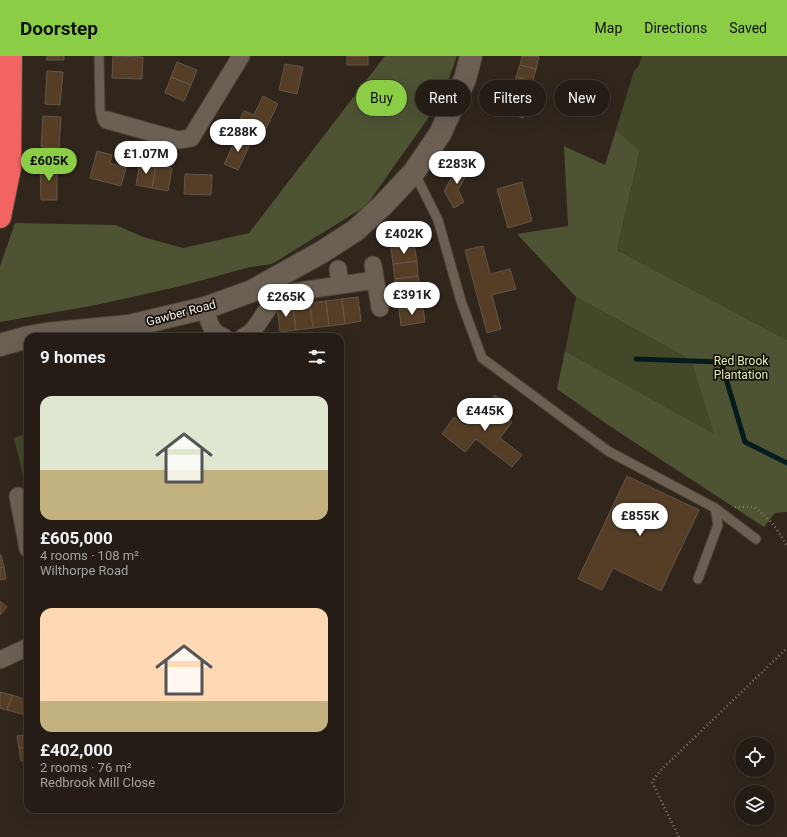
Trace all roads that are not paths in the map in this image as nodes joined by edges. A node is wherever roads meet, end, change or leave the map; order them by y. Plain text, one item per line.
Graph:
1 (11, 56) edge
2 (99, 56) edge
3 (241, 56) edge
4 (472, 56) edge
5 (106, 120) joint
6 (414, 172) junction
7 (0, 217) edge
8 (338, 269) dead end
9 (340, 285) junction
10 (205, 308) junction
11 (380, 308) dead end
12 (56, 333) edge
13 (215, 333) edge
14 (250, 333) edge
15 (24, 338) edge
16 (0, 345) edge
17 (18, 496) dead end
18 (715, 508) junction
19 (24, 528) edge
20 (756, 539) dead end
21 (698, 579) dead end
22 (24, 649) edge
23 (0, 660) edge

1 - 7 highway
2 - 5 lane
3 - 5 street
4 - 6 street, Gawber Road
6 - 10 street, Gawber Road
6 - 18 lane
8 - 9 street
9 - 11 street
9 - 14 street
10 - 12 street, Gawber Road
10 - 13 street
15 - 16 street, Gawber Road
17 - 19 street
18 - 20 lane
18 - 21 lane
22 - 23 street

